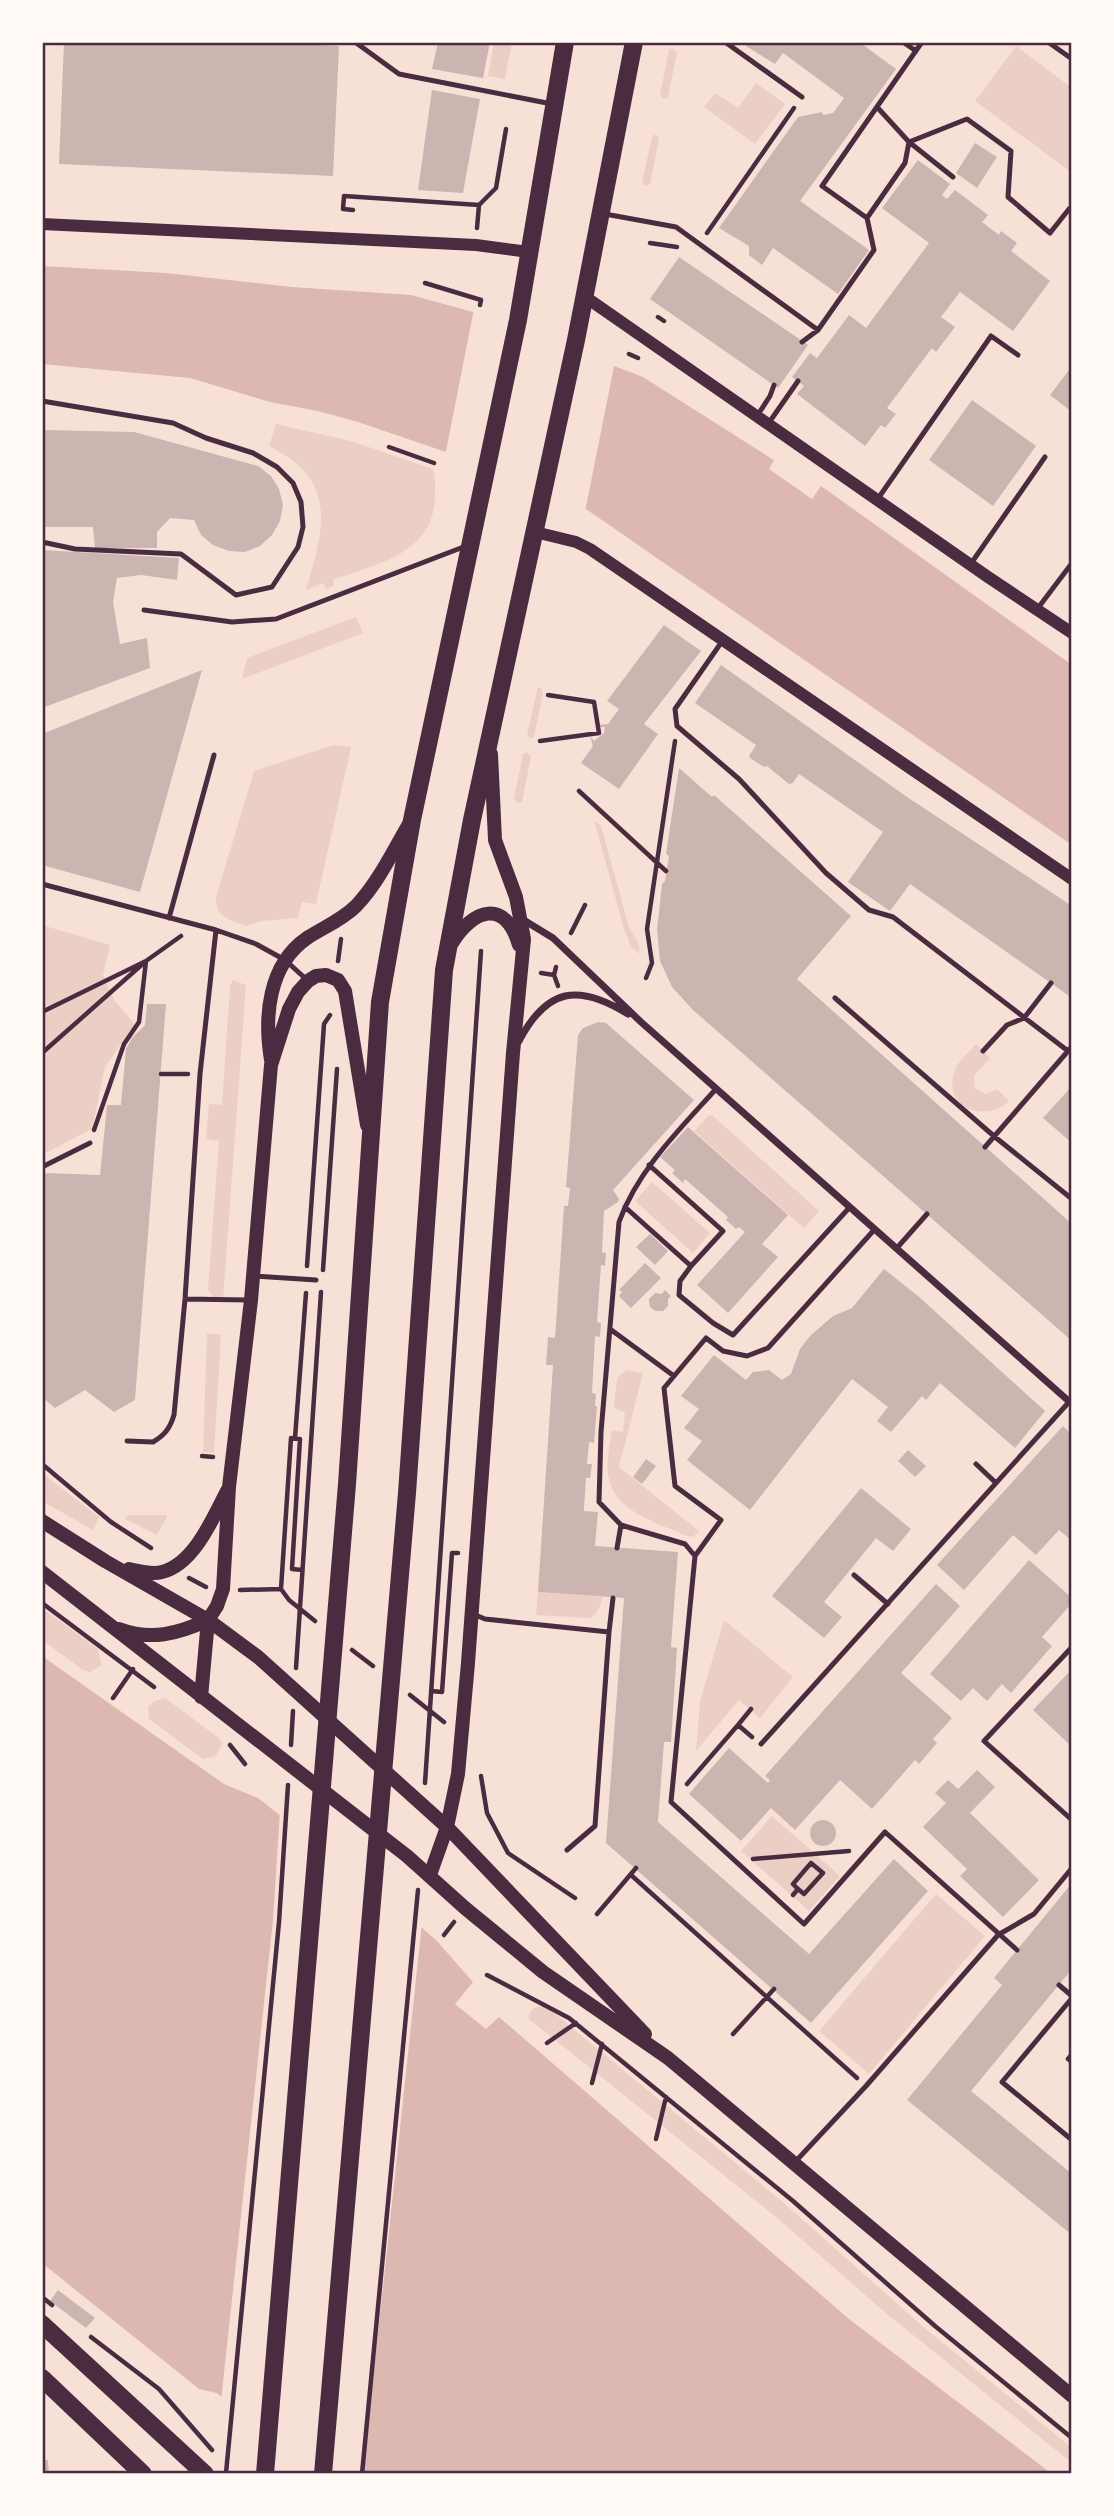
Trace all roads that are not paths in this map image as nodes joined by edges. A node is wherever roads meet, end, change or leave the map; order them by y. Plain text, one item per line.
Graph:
1 (355, 42) edge
2 (565, 42) edge
3 (634, 42) edge
4 (725, 42) edge
5 (903, 42) edge
6 (922, 42) edge
7 (1048, 42) edge
8 (734, 45) edge
9 (916, 51) junction
10 (1072, 58) edge
11 (802, 97) road end
12 (554, 104) junction
13 (877, 107) junction
14 (909, 142) junction
15 (953, 177) dead end
16 (1069, 209) dead end
17 (600, 213) junction
18 (867, 218) junction
19 (42, 224) edge
20 (529, 252) junction
21 (584, 296) junction
22 (818, 330) junction
23 (802, 342) dead end
24 (1018, 355) dead end
25 (798, 382) dead end
26 (774, 385) dead end
27 (42, 401) edge
28 (757, 416) junction
29 (768, 424) junction
30 (1045, 457) dead end
31 (877, 500) junction
32 (535, 532) junction
33 (42, 542) edge
34 (469, 545) junction
35 (1072, 563) edge
36 (970, 565) junction
37 (144, 610) dead end
38 (1036, 610) junction
39 (1072, 633) edge
40 (723, 640) junction
41 (492, 730) junction
42 (214, 755) dead end
43 (412, 820) junction
44 (1072, 879) edge
45 (42, 884) edge
46 (169, 918) junction
47 (521, 919) junction
48 (216, 930) junction
49 (447, 950) junction
50 (285, 960) junction
51 (521, 962) junction
52 (308, 981) junction
53 (1051, 983) dead end
54 (835, 998) dead end
55 (1024, 1018) junction
56 (640, 1022) junction
57 (1070, 1049) edge
58 (983, 1051) dead end
59 (513, 1053) junction
60 (271, 1065) junction
61 (716, 1089) junction
62 (995, 1137) junction
63 (90, 1143) road end
64 (985, 1147) dead end
65 (370, 1149) junction
66 (649, 1165) junction
67 (42, 1167) edge
68 (1072, 1199) edge
69 (625, 1207) junction
70 (849, 1208) junction
71 (927, 1214) dead end
72 (874, 1230) junction
73 (896, 1249) junction
74 (691, 1266) junction
75 (252, 1276) junction
76 (316, 1280) dead end
77 (185, 1299) junction
78 (251, 1300) junction
79 (610, 1329) junction
80 (674, 1377) junction
81 (1071, 1403) edge
82 (127, 1441) dead end
83 (976, 1464) dead end
84 (996, 1483) junction
85 (229, 1487) junction
86 (42, 1521) edge
87 (621, 1525) junction
88 (617, 1548) dead end
89 (695, 1556) junction
90 (105, 1561) junction
91 (42, 1572) edge
92 (854, 1576) dead end
93 (613, 1598) dead end
94 (888, 1604) junction
95 (471, 1613) junction
96 (208, 1620) junction
97 (109, 1626) junction
98 (609, 1632) junction
99 (1072, 1647) edge
100 (201, 1697) junction
101 (761, 1744) road end
102 (1072, 1820) edge
103 (447, 1827) junction
104 (567, 1850) dead end
105 (1072, 1868) edge
106 (424, 1879) junction
107 (998, 1935) junction
108 (1017, 1950) dead end
109 (1059, 1985) dead end
110 (1072, 1997) edge
111 (668, 2058) junction
112 (1072, 2140) edge
113 (793, 2163) junction
114 (42, 2324) edge
115 (42, 2378) edge
116 (1072, 2396) edge
117 (143, 2474) edge
118 (205, 2474) edge
119 (265, 2474) edge
120 (323, 2474) edge

1 - 12 lane
2 - 12 main road
3 - 17 main road
4 - 8 lane
5 - 9 lane
6 - 9 lane
7 - 10 lane
8 - 11 lane
9 - 13 lane
12 - 20 main road
13 - 14 lane
13 - 18 lane
14 - 15 lane
14 - 16 lane
14 - 18 lane
17 - 21 main road
17 - 22 lane
18 - 22 lane
19 - 20 street
20 - 34 main road
21 - 28 street
21 - 32 main road
22 - 23 lane
24 - 31 lane
25 - 29 lane
26 - 28 lane
27 - 33 lane
28 - 29 street
29 - 31 street
30 - 36 lane
31 - 36 street
32 - 40 street
32 - 41 main road
34 - 37 lane
34 - 43 main road
35 - 38 lane
36 - 38 street
38 - 39 street
40 - 44 street
40 - 55 lane
41 - 47 main road
41 - 49 main road
42 - 46 lane
43 - 50 main road
43 - 65 main road
45 - 46 lane
46 - 48 lane
47 - 51 main road
47 - 56 street
48 - 50 lane
48 - 77 lane
49 - 51 main road
49 - 120 main road
50 - 52 lane
50 - 60 main road
51 - 59 main road
52 - 60 main road
52 - 65 main road
53 - 55 lane
54 - 62 lane
55 - 57 lane
55 - 58 lane
56 - 59 street
56 - 61 street
57 - 62 lane
59 - 95 main road
60 - 75 main road
61 - 66 lane
61 - 70 street
62 - 64 lane
62 - 68 lane
63 - 67 lane
65 - 119 main road
66 - 69 lane
66 - 74 lane
69 - 74 lane
69 - 79 lane
70 - 72 street
70 - 74 lane
71 - 73 lane
72 - 73 street
72 - 80 lane
73 - 81 street
75 - 76 lane
75 - 78 main road
77 - 78 lane
77 - 82 lane
78 - 85 main road
79 - 80 lane
79 - 87 lane
80 - 89 lane
81 - 84 lane
83 - 84 lane
84 - 94 lane
85 - 90 main road
85 - 96 main road
86 - 90 main road
87 - 88 lane
87 - 89 lane
89 - 107 lane
90 - 96 main road
91 - 97 main road
92 - 94 lane
93 - 98 lane
94 - 101 lane
95 - 98 lane
95 - 103 main road
96 - 97 main road
96 - 100 main road
96 - 103 main road
97 - 100 main road
98 - 104 lane
99 - 102 lane
100 - 106 main road
103 - 106 main road
103 - 111 main road
105 - 107 lane
106 - 111 main road
107 - 108 lane
107 - 113 lane
109 - 110 lane
110 - 112 lane
111 - 113 main road
113 - 116 main road
114 - 118 main road
115 - 117 main road

